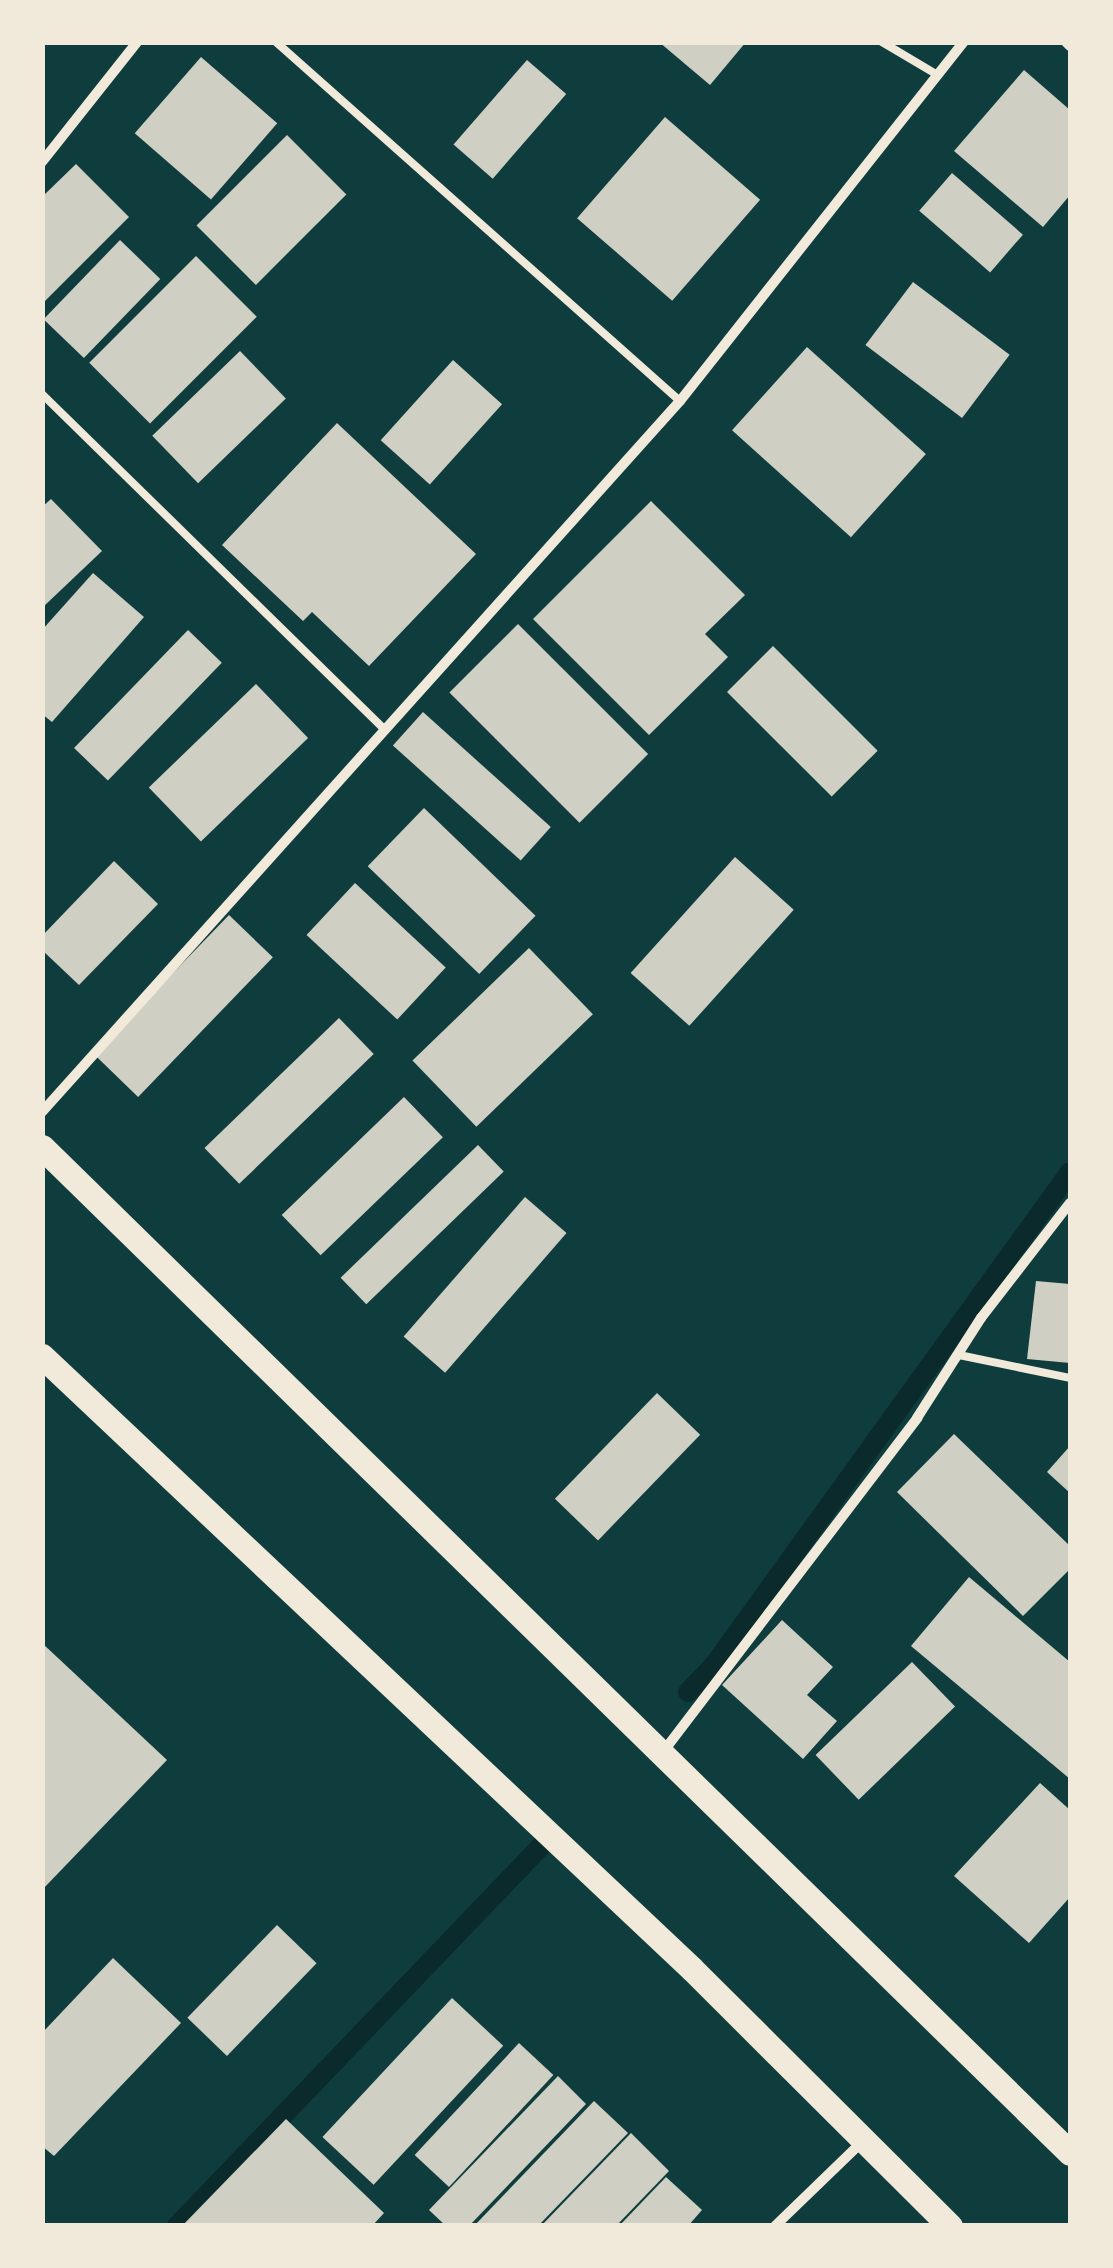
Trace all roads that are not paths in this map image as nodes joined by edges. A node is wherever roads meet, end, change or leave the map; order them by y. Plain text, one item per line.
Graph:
1 (137, 42) edge
2 (276, 42) edge
3 (882, 42) edge
4 (964, 42) edge
5 (936, 74) junction
6 (42, 162) edge
7 (42, 394) edge
8 (680, 401) junction
9 (384, 728) junction
10 (42, 1112) edge
11 (42, 1147) edge
12 (1070, 1204) edge
13 (960, 1355) junction
14 (42, 1356) edge
15 (1070, 1378) edge
16 (662, 1753) junction
17 (863, 2142) junction
18 (1070, 2153) edge
19 (775, 2226) edge
20 (950, 2226) edge

1 - 6 street
2 - 8 lane
3 - 5 lane
4 - 5 street
5 - 8 street
7 - 9 lane
8 - 9 street
9 - 10 street
11 - 16 main road
12 - 13 street
13 - 15 lane
13 - 16 street
14 - 17 main road
16 - 18 main road
17 - 19 street
17 - 20 main road

